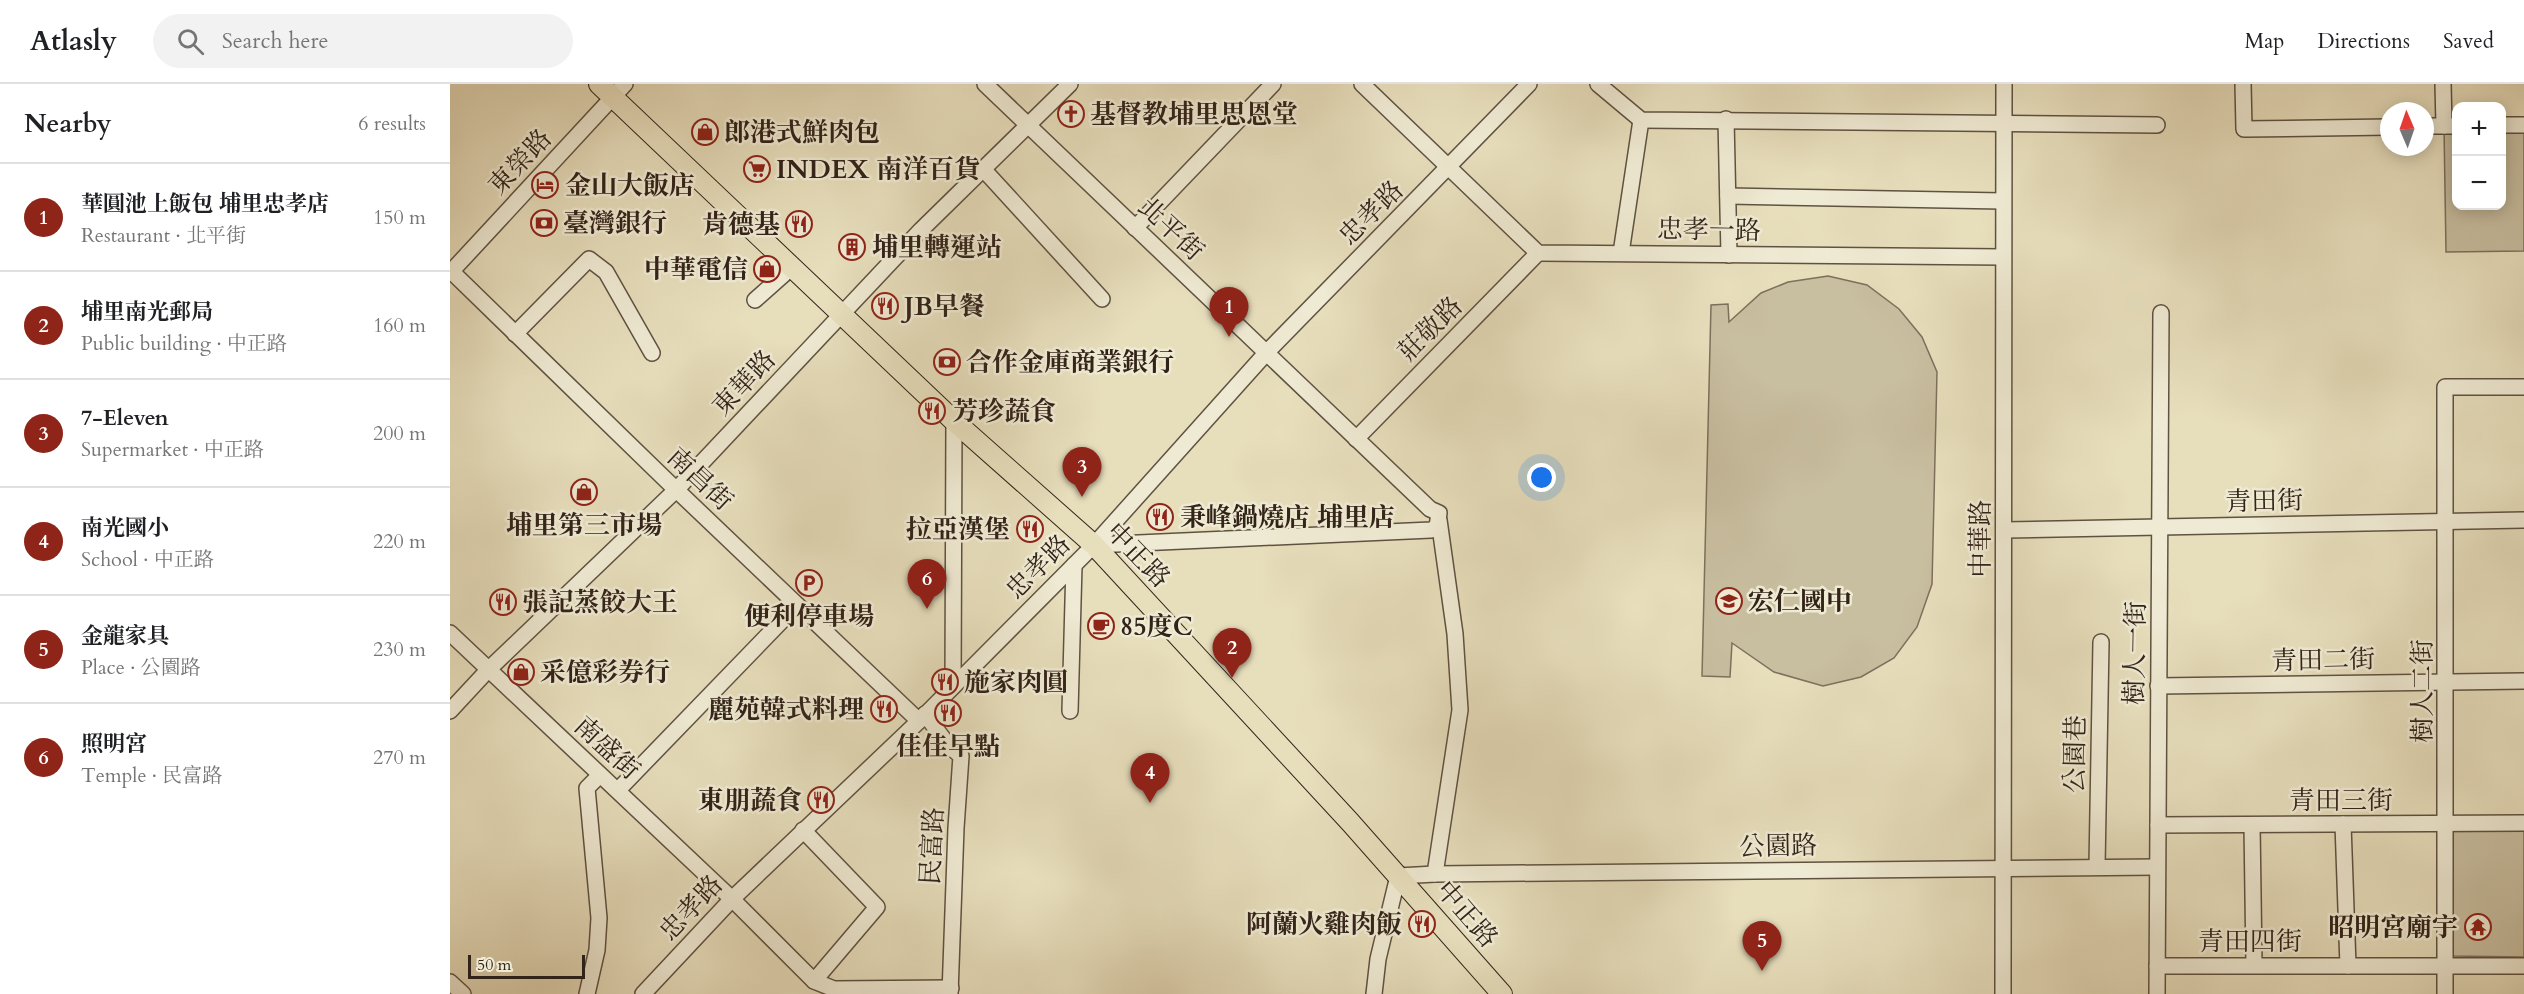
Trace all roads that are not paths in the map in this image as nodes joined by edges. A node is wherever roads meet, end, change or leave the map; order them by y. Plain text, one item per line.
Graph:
1 (985, 84) edge
2 (1070, 84) edge
3 (1273, 84) edge
4 (1362, 84) edge
5 (1529, 84) edge
6 (1598, 84) edge
7 (2004, 84) edge
8 (2243, 84) edge
9 (2443, 84) edge
10 (612, 88) edge
11 (1726, 119) junction
12 (1641, 120) junction
13 (2004, 124) junction
14 (2157, 125) dead end
15 (2506, 125) edge
16 (2524, 125) edge
17 (1029, 126) junction
18 (2434, 126) edge
19 (2450, 126) edge
20 (2380, 127) edge
21 (1450, 166) junction
22 (984, 170) junction
23 (1728, 196) junction
24 (2003, 201) junction
25 (1135, 228) junction
26 (1538, 253) junction
27 (1621, 254) junction
28 (1729, 255) junction
29 (2003, 257) junction
30 (790, 268) junction
31 (451, 272) edge
32 (1102, 299) dead end
33 (755, 300) dead end
34 (2161, 313) dead end
35 (841, 315) junction
36 (515, 334) junction
37 (1267, 352) junction
38 (652, 353) dead end
39 (2523, 387) edge
40 (954, 421) junction
41 (1356, 439) junction
42 (677, 489) junction
43 (1434, 514) junction
44 (2524, 520) edge
45 (2445, 522) junction
46 (2161, 527) junction
47 (2005, 530) junction
48 (1094, 545) junction
49 (1074, 565) junction
50 (797, 605) junction
51 (450, 633) edge
52 (2101, 642) dead end
53 (488, 670) junction
54 (2524, 681) edge
55 (2445, 682) junction
56 (953, 686) junction
57 (2158, 686) junction
58 (450, 711) edge
59 (1070, 711) dead end
60 (922, 718) junction
61 (600, 775) junction
62 (618, 790) junction
63 (2524, 823) edge
64 (2343, 824) junction
65 (2446, 824) junction
66 (2158, 825) junction
67 (2252, 825) junction
68 (803, 830) junction
69 (2097, 866) junction
70 (2157, 867) junction
71 (2003, 868) junction
72 (1435, 873) junction
73 (1398, 876) junction
74 (732, 899) junction
75 (2254, 965) junction
76 (2157, 966) junction
77 (2348, 966) junction
78 (2447, 966) junction
79 (2524, 966) edge
80 (814, 981) junction
81 (450, 982) edge
82 (950, 991) edge
83 (463, 994) edge
84 (587, 994) edge
85 (643, 994) edge
86 (1374, 994) edge
87 (1502, 994) edge
88 (2004, 994) edge
89 (2157, 994) edge
90 (2445, 994) edge

1 - 17 street, 北平街
2 - 17 street, 東華路
3 - 25 street
4 - 21 street
5 - 21 street, 忠孝路
6 - 12 street
7 - 13 street, 中華路
8 - 20 street
9 - 19 street
10 - 30 main road, 中正路
10 - 31 street, 東榮路
11 - 12 street
11 - 13 street
11 - 23 street
12 - 27 street
13 - 14 street
13 - 24 street, 中華路
15 - 16 street
17 - 22 street, 東華路
17 - 25 street, 北平街
18 - 19 street
21 - 26 street
21 - 37 street, 忠孝路
22 - 32 street
22 - 35 street, 東華路
23 - 24 street
23 - 28 street
24 - 29 street, 中華路
25 - 37 street, 北平街
26 - 27 street, 忠孝一路
26 - 41 street, 莊敬路
27 - 28 street, 忠孝一路
28 - 29 street, 忠孝一路
29 - 47 street, 中華路
30 - 33 street
30 - 35 main road, 中正路
31 - 36 street, 南昌街
34 - 46 street, 樹人一街
35 - 40 main road, 中正路
35 - 42 street, 東華路
36 - 38 street
36 - 42 street, 南昌街
37 - 41 street, 北平街
37 - 48 street, 忠孝路
39 - 45 street, 樹人二街
40 - 48 main road, 中正路
40 - 56 street
41 - 43 street, 北平街
42 - 50 street, 南昌街
42 - 53 street, 東華路
43 - 48 street
43 - 72 street
44 - 45 street, 青田街
45 - 46 street, 青田街
45 - 55 street, 樹人二街
46 - 47 street, 青田街
46 - 57 street, 樹人一街
47 - 71 street, 中華路
48 - 49 street, 忠孝路
48 - 73 main road, 中正路
49 - 56 street, 忠孝路
49 - 59 street
50 - 60 street, 南昌街
50 - 62 street
51 - 53 street, 南盛街
52 - 69 street, 公園巷
53 - 58 street, 東華路
53 - 61 street, 南盛街
54 - 55 street, 青田二街
55 - 57 street, 青田二街
55 - 65 street, 樹人二街
56 - 60 street, 忠孝路
57 - 66 street, 樹人一街
60 - 68 street, 忠孝路
60 - 82 street, 民富路
61 - 62 street, 南盛街
61 - 84 street
62 - 74 street, 南盛街
63 - 65 street, 青田三街
64 - 65 street, 青田三街
64 - 67 street, 青田三街
64 - 77 street
65 - 78 street, 樹人二街
66 - 67 street, 青田三街
66 - 70 street, 樹人一街
67 - 75 street
68 - 74 street, 忠孝路
68 - 80 street
69 - 70 street, 公園路
69 - 71 street, 公園路
70 - 76 street, 樹人一街
71 - 72 street, 公園路
71 - 88 street, 中華路
72 - 73 street, 公園路
73 - 86 street
73 - 87 main road, 中正路
74 - 80 street, 南盛街
74 - 85 street, 忠孝路
75 - 76 street, 青田四街
75 - 77 street, 青田四街
76 - 89 street, 樹人一街
77 - 78 street, 青田四街
78 - 79 street, 青田四街
78 - 90 street, 樹人二街
80 - 82 street
81 - 83 street

